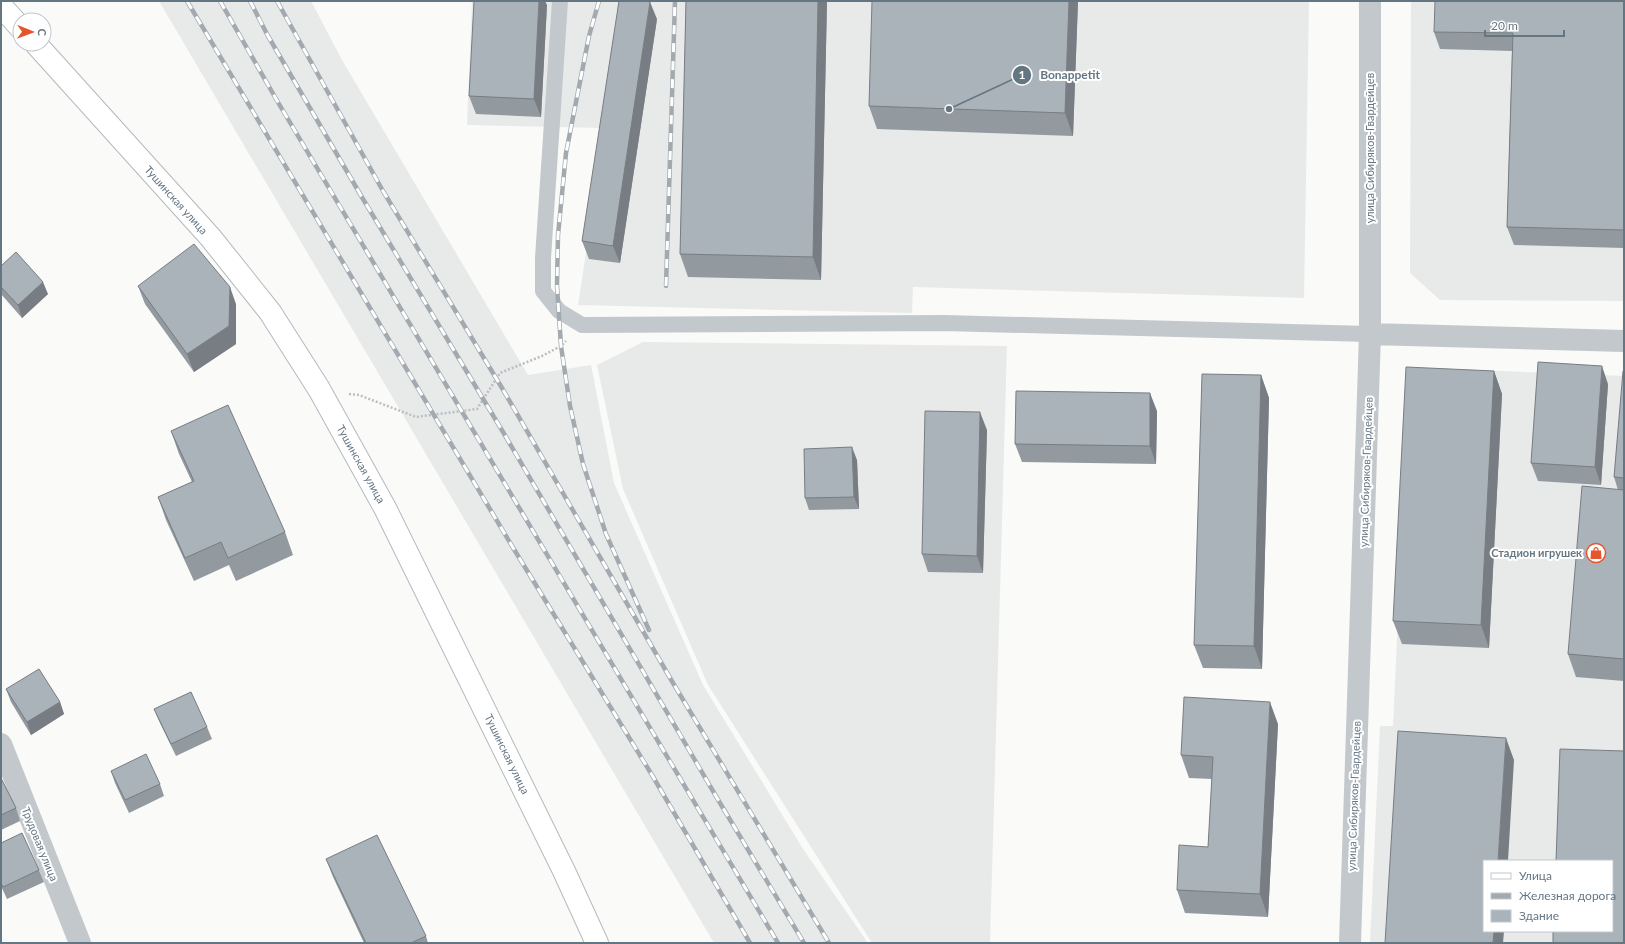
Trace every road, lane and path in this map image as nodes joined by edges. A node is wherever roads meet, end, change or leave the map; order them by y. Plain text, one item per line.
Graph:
1 (560, 1) edge
2 (1370, 1) edge
3 (1, 6) edge
4 (12, 18) edge
5 (43, 52) edge
6 (582, 325) junction
7 (1370, 334) junction
8 (1624, 341) edge
9 (319, 389) junction
10 (1, 744) edge
11 (80, 943) edge
12 (597, 943) edge
13 (1350, 943) edge

1 - 6 lane
2 - 7 street, улица Сибиряков-Гвардейцев
3 - 4 main road
5 - 9 main road, Тушинская улица
6 - 7 lane
6 - 9 path
7 - 8 street
7 - 13 street, улица Сибиряков-Гвардейцев
9 - 12 main road, Тушинская улица
10 - 11 street, Трудовая улица

